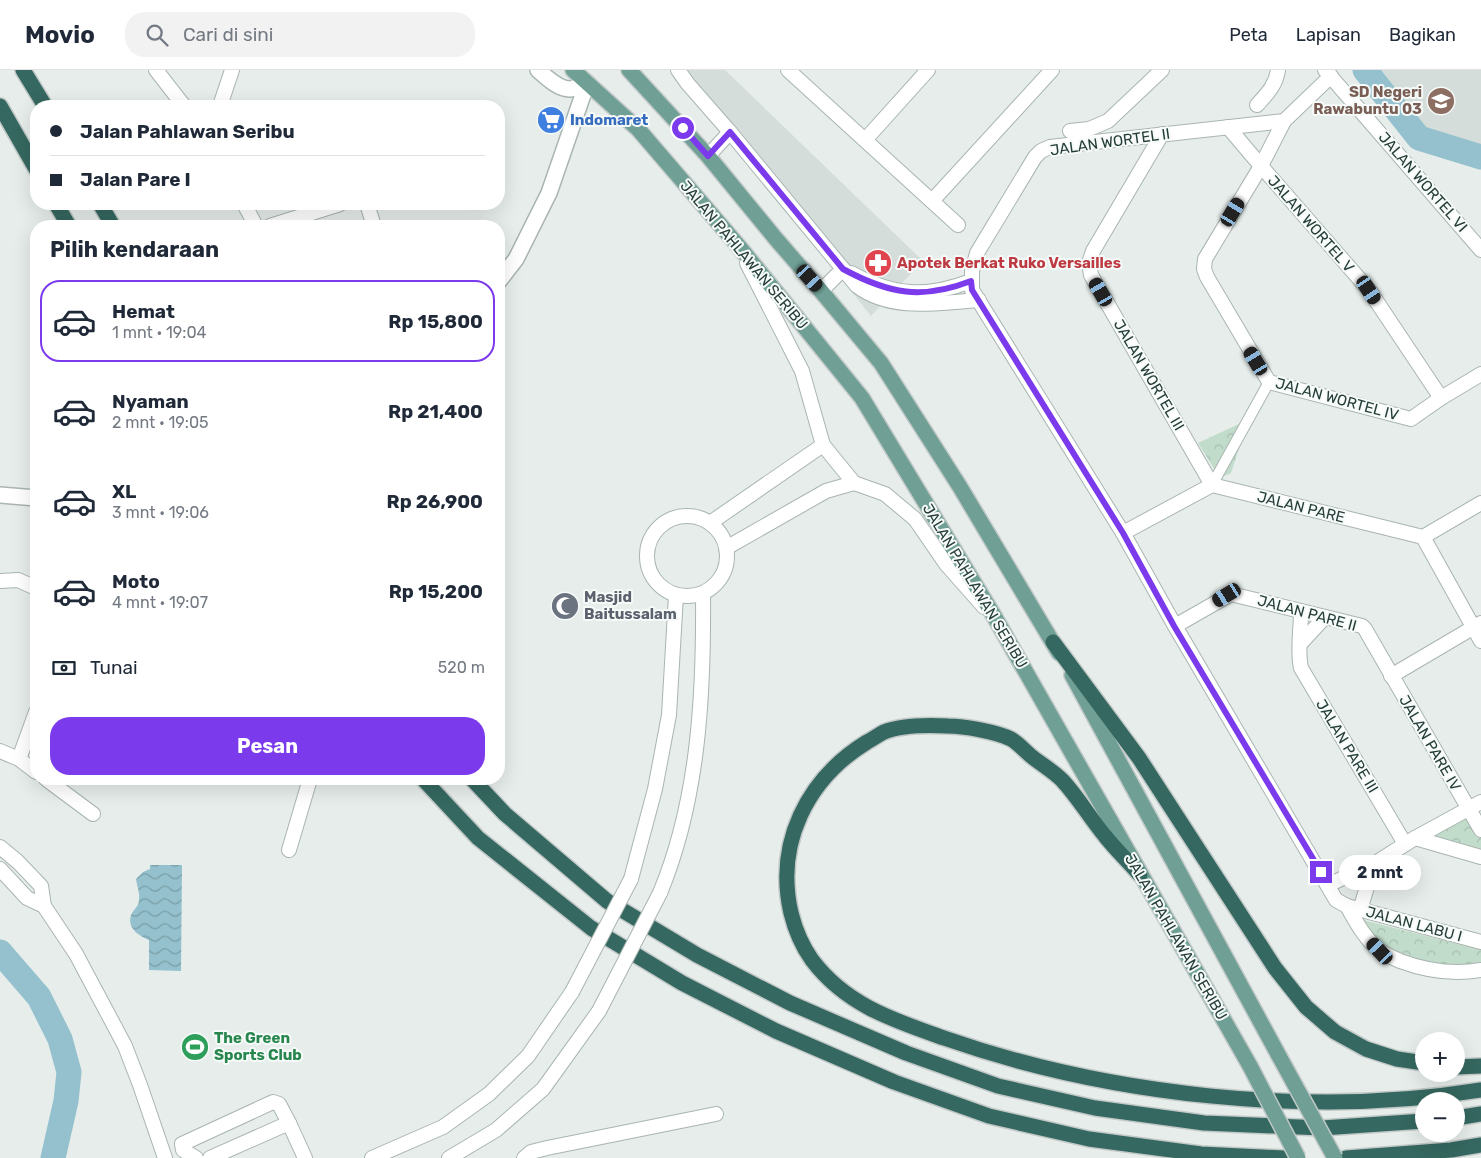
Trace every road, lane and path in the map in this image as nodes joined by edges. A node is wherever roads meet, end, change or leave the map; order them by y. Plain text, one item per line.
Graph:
1 (23, 70) edge
2 (156, 70) edge
3 (232, 70) edge
4 (538, 70) edge
5 (572, 70) edge
6 (629, 70) edge
7 (678, 70) edge
8 (928, 70) edge
9 (1052, 70) edge
10 (1162, 70) edge
11 (1278, 70) edge
12 (789, 71) edge
13 (1328, 73) edge
14 (587, 82) junction
15 (40, 100) edge
16 (179, 100) edge
17 (222, 100) edge
18 (1257, 105) dead end
19 (0, 106) edge
20 (1284, 121) junction
21 (1228, 127) junction
22 (1070, 131) dead end
23 (730, 132) junction
24 (1162, 134) junction
25 (865, 140) junction
26 (708, 156) junction
27 (30, 158) edge
28 (1261, 166) junction
29 (932, 201) junction
30 (321, 210) edge
31 (289, 220) edge
32 (958, 225) dead end
33 (741, 249) junction
34 (1481, 250) edge
35 (843, 269) junction
36 (505, 273) edge
37 (971, 281) junction
38 (821, 290) junction
39 (979, 300) junction
40 (1481, 374) edge
41 (1269, 382) junction
42 (1441, 398) junction
43 (823, 445) junction
44 (854, 483) junction
45 (1212, 485) junction
46 (0, 495) edge
47 (30, 498) edge
48 (1481, 503) edge
49 (710, 524) junction
50 (1123, 533) junction
51 (1423, 537) junction
52 (726, 548) junction
53 (0, 581) edge
54 (30, 585) edge
55 (703, 593) junction
56 (676, 595) junction
57 (1301, 612) junction
58 (994, 616) junction
59 (1325, 618) junction
60 (1477, 625) edge
61 (1174, 626) junction
62 (1481, 641) edge
63 (1053, 642) junction
64 (1300, 644) junction
65 (1391, 676) junction
66 (30, 729) edge
67 (0, 751) edge
68 (19, 759) junction
69 (30, 767) edge
70 (54, 785) edge
71 (308, 785) edge
72 (429, 785) edge
73 (478, 785) edge
74 (1481, 802) edge
75 (1468, 810) junction
76 (93, 814) dead end
77 (1481, 830) edge
78 (1410, 841) junction
79 (0, 847) edge
80 (289, 850) dead end
81 (1481, 857) edge
82 (1374, 864) junction
83 (0, 869) edge
84 (1140, 875) junction
85 (1328, 885) junction
86 (44, 906) junction
87 (1354, 908) junction
88 (1481, 942) edge
89 (1481, 970) edge
90 (1415, 1062) edge
91 (1481, 1066) edge
92 (1465, 1067) edge
93 (1481, 1090) edge
94 (716, 1114) dead end
95 (1481, 1114) edge
96 (1465, 1117) edge
97 (1415, 1122) edge
98 (289, 1123) junction
99 (1481, 1145) edge
100 (303, 1157) edge
101 (165, 1158) edge
102 (196, 1158) edge
103 (210, 1158) edge
104 (372, 1158) edge
105 (449, 1158) edge
106 (524, 1158) edge
107 (1284, 1158) edge
108 (1298, 1158) edge
109 (1335, 1158) edge
110 (1346, 1158) edge

1 - 15 highway
2 - 16 street
3 - 17 street
4 - 14 street
5 - 14 main road, JALAN PAHLAWAN SERIBU
6 - 26 main road
7 - 23 street
8 - 25 street
9 - 29 street
10 - 22 street
11 - 18 street
12 - 25 street
13 - 20 street
13 - 34 street, JALAN WORTEL VI
14 - 33 main road, JALAN PAHLAWAN SERIBU
14 - 36 street
19 - 27 highway
20 - 21 street, JALAN WORTEL II
20 - 28 street, JALAN WORTEL IV
21 - 24 street, JALAN WORTEL II
21 - 28 street, JALAN WORTEL V
23 - 26 street
23 - 35 street
24 - 37 street, JALAN WORTEL II
24 - 45 street, JALAN WORTEL III
25 - 29 street
26 - 38 main road
28 - 41 street, JALAN WORTEL IV
28 - 42 street, JALAN WORTEL V
29 - 32 street
30 - 31 street
33 - 43 street
33 - 58 main road, JALAN PAHLAWAN SERIBU
35 - 37 street
35 - 38 street
35 - 39 street
37 - 39 street
38 - 63 main road
39 - 50 street
40 - 42 street, JALAN WORTEL IV
41 - 42 street, JALAN WORTEL IV
41 - 45 street
43 - 44 street
43 - 49 street
44 - 52 street
44 - 58 street
45 - 50 street
45 - 51 street, JALAN PARE
46 - 47 street
48 - 51 street
49 - 52 street
49 - 56 street
50 - 61 street
51 - 60 street
52 - 55 street
53 - 54 street
55 - 56 street
55 - 105 street, bridge
56 - 104 street, bridge
57 - 59 street, JALAN PARE II
57 - 61 street, JALAN PARE II
57 - 64 street, JALAN PARE III
58 - 84 main road, JALAN PAHLAWAN SERIBU
59 - 64 street
59 - 65 street, JALAN PARE II
60 - 62 street
60 - 65 street
61 - 85 street
63 - 90 highway
63 - 109 main road, bridge
64 - 78 street, JALAN PARE III
65 - 75 street, JALAN PARE IV
66 - 68 street
67 - 68 street
68 - 69 street
70 - 76 street
71 - 80 street
72 - 107 highway
73 - 97 highway
74 - 75 street
75 - 77 street, JALAN PARE IV
75 - 78 street
78 - 81 street
78 - 82 street
79 - 86 street
82 - 85 street
82 - 87 street
83 - 86 street
84 - 93 highway
84 - 108 main road, JALAN PAHLAWAN SERIBU, bridge
85 - 87 street
86 - 101 street
87 - 88 street, JALAN LABU I
87 - 89 street
91 - 92 highway
94 - 106 street
95 - 96 highway
98 - 100 street
98 - 102 street
98 - 103 street
99 - 110 highway

